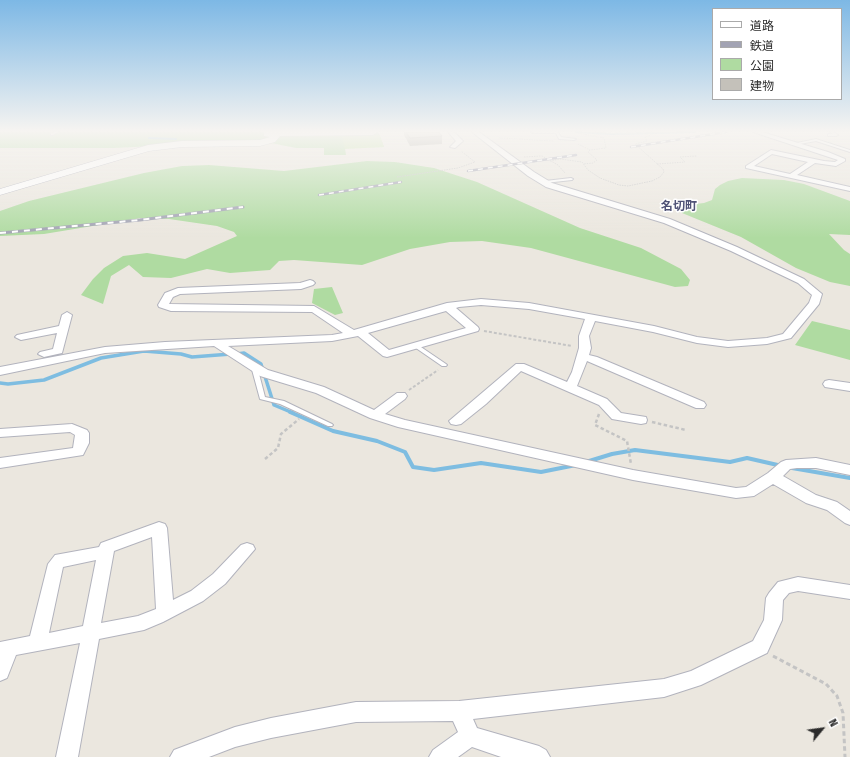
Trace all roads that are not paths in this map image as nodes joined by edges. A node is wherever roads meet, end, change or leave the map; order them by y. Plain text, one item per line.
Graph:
1 (83, 167) edge
2 (524, 167) edge
3 (749, 167) edge
4 (804, 167) edge
5 (790, 177) junction
6 (571, 179) road end
7 (545, 182) junction
8 (850, 189) edge
9 (0, 192) edge
10 (310, 283) dead end
11 (447, 306) junction
12 (67, 315) dead end
13 (591, 317) junction
14 (64, 328) junction
15 (357, 333) junction
16 (21, 337) dead end
17 (218, 344) junction
18 (415, 345) junction
19 (584, 353) junction
20 (0, 364) edge
21 (254, 366) junction
22 (444, 366) road end
23 (0, 371) edge
24 (828, 384) dead end
25 (570, 387) junction
26 (850, 387) edge
27 (403, 394) road end
28 (700, 405) dead end
29 (374, 415) junction
30 (641, 420) road end
31 (330, 425) dead end
32 (451, 428) junction
33 (0, 433) edge
34 (0, 464) edge
35 (850, 470) edge
36 (773, 477) junction
37 (850, 519) edge
38 (247, 549) dead end
39 (106, 552) junction
40 (850, 592) edge
41 (165, 613) junction
42 (89, 634) junction
43 (36, 644) junction
44 (4, 649) edge
45 (0, 672) edge
46 (459, 711) junction
47 (470, 736) junction
48 (67, 757) edge
49 (181, 757) edge
50 (440, 757) edge
51 (539, 757) edge

1 - 9 street
2 - 7 street
3 - 5 street
4 - 5 street
5 - 8 street
6 - 7 lane
7 - 13 street
10 - 15 street
11 - 13 street
11 - 15 street
11 - 18 street
12 - 14 street
13 - 19 street
14 - 16 street
14 - 20 street
15 - 17 street
15 - 18 street
17 - 21 street
17 - 23 street
18 - 22 lane
19 - 25 street
19 - 28 street
21 - 29 street
21 - 31 lane
24 - 26 street
25 - 30 street
25 - 32 street
27 - 29 street
29 - 32 street
32 - 36 street
33 - 34 street
35 - 36 street
36 - 37 street
38 - 41 street
39 - 41 street
39 - 42 street
39 - 43 street
40 - 46 street
41 - 42 street
42 - 43 street
42 - 48 street
43 - 44 street
44 - 45 street
46 - 47 street
46 - 49 street
47 - 50 street
47 - 51 street

